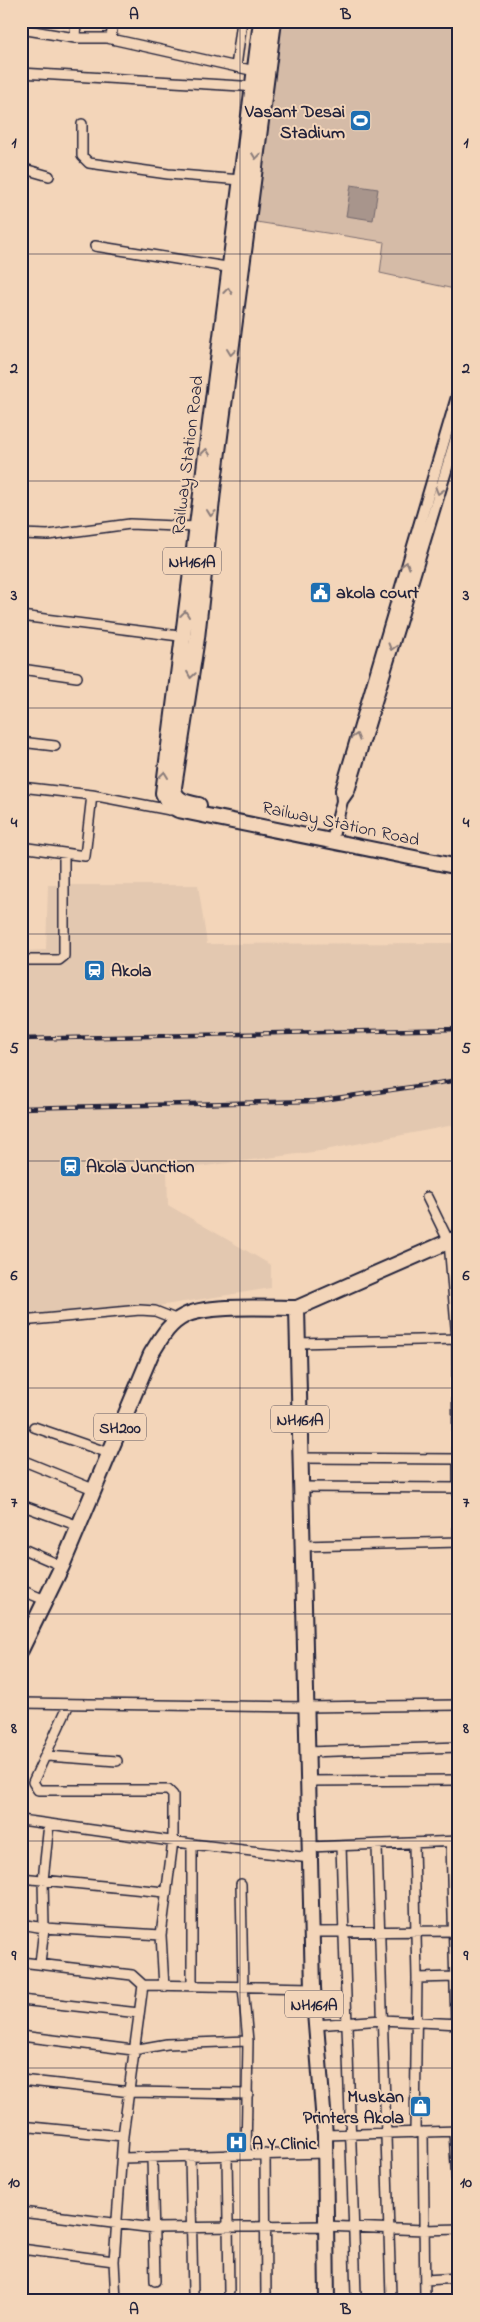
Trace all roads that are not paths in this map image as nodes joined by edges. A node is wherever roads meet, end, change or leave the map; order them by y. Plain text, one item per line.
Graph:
1 (22, 21) edge
2 (76, 21) edge
3 (113, 21) edge
4 (242, 21) edge
5 (261, 21) edge
6 (274, 21) edge
7 (75, 38) junction
8 (111, 39) junction
9 (236, 67) junction
10 (255, 71) junction
11 (21, 72) edge
12 (259, 88) junction
13 (82, 124) dead end
14 (21, 168) edge
15 (48, 176) dead end
16 (241, 180) junction
17 (95, 246) dead end
18 (236, 269) junction
19 (459, 390) edge
20 (454, 433) edge
21 (197, 527) junction
22 (21, 534) edge
23 (21, 616) edge
24 (182, 636) junction
25 (197, 638) junction
26 (21, 670) edge
27 (76, 677) dead end
28 (21, 742) edge
29 (55, 746) dead end
30 (21, 788) edge
31 (92, 795) junction
32 (175, 802) junction
33 (333, 836) junction
34 (21, 848) edge
35 (64, 853) junction
36 (459, 858) edge
37 (459, 867) edge
38 (21, 960) edge
39 (427, 1197) dead end
40 (454, 1240) edge
41 (297, 1308) junction
42 (178, 1320) junction
43 (21, 1321) edge
44 (458, 1339) edge
45 (298, 1343) junction
46 (34, 1427) dead end
47 (458, 1440) edge
48 (109, 1453) junction
49 (301, 1458) junction
50 (458, 1459) junction
51 (24, 1461) dead end
52 (302, 1487) junction
53 (458, 1488) edge
54 (93, 1490) junction
55 (21, 1505) edge
56 (78, 1526) junction
57 (458, 1542) edge
58 (302, 1546) junction
59 (21, 1548) edge
60 (62, 1566) junction
61 (459, 1584) edge
62 (21, 1590) edge
63 (45, 1600) junction
64 (25, 1634) edge
65 (21, 1650) edge
66 (21, 1703) edge
67 (68, 1704) junction
68 (459, 1705) edge
69 (306, 1707) junction
70 (459, 1747) edge
71 (307, 1752) junction
72 (47, 1756) junction
73 (117, 1761) dead end
74 (459, 1780) edge
75 (308, 1782) junction
76 (21, 1820) edge
77 (50, 1824) junction
78 (173, 1842) junction
79 (455, 1842) edge
80 (192, 1844) junction
81 (414, 1845) junction
82 (341, 1846) junction
83 (377, 1846) junction
84 (310, 1852) junction
85 (21, 1878) edge
86 (43, 1880) junction
87 (241, 1884) dead end
88 (165, 1892) junction
89 (21, 1924) edge
90 (44, 1928) junction
91 (456, 1931) edge
92 (311, 1932) junction
93 (344, 1932) junction
94 (380, 1932) junction
95 (416, 1932) junction
96 (161, 1935) junction
97 (21, 1962) edge
98 (40, 1964) junction
99 (456, 1977) edge
100 (417, 1978) junction
101 (143, 1986) junction
102 (192, 1986) junction
103 (164, 1987) junction
104 (243, 1987) junction
105 (313, 1988) junction
106 (21, 2000) edge
107 (139, 2013) junction
108 (382, 2020) junction
109 (417, 2022) junction
110 (346, 2023) junction
111 (457, 2024) edge
112 (316, 2025) junction
113 (21, 2036) edge
114 (248, 2041) junction
115 (133, 2050) junction
116 (21, 2080) edge
117 (131, 2092) junction
118 (248, 2094) junction
119 (21, 2126) edge
120 (456, 2131) edge
121 (419, 2132) junction
122 (351, 2134) junction
123 (386, 2134) junction
124 (325, 2135) junction
125 (123, 2136) junction
126 (325, 2153) junction
127 (265, 2154) junction
128 (246, 2155) junction
129 (190, 2156) junction
130 (228, 2156) junction
131 (152, 2157) junction
132 (122, 2158) junction
133 (457, 2184) dead end
134 (21, 2212) edge
135 (117, 2224) junction
136 (325, 2226) junction
137 (192, 2227) junction
138 (353, 2227) junction
139 (154, 2228) junction
140 (228, 2228) junction
141 (266, 2228) junction
142 (387, 2229) junction
143 (459, 2229) edge
144 (424, 2230) junction
145 (21, 2248) edge
146 (114, 2260) junction
147 (459, 2278) edge
148 (155, 2280) dead end
149 (425, 2280) junction
150 (229, 2292) dead end
151 (192, 2293) dead end
152 (356, 2295) dead end
153 (390, 2297) dead end
154 (116, 2301) edge
155 (266, 2301) edge
156 (327, 2301) edge
157 (425, 2301) edge

1 - 7 street
2 - 7 street
3 - 8 street
4 - 9 street
5 - 10 main road, Railway Station Road / NH161A
6 - 12 main road, Railway Station Road / NH161A
7 - 8 street
8 - 9 street
9 - 10 street
10 - 12 main road, Railway Station Road / NH161A
11 - 12 street
12 - 16 main road, Railway Station Road / NH161A
12 -> 18 main road, Railway Station Road / NH161A
13 - 16 street
14 - 15 street
16 - 18 main road, Railway Station Road / NH161A
17 - 18 street
21 -> 18 main road, Railway Station Road / NH161A
18 -> 25 main road, Railway Station Road / NH161A
19 - 20 street
20 - 33 street
21 - 22 street
24 -> 21 main road, Railway Station Road / NH161A
23 - 24 street
24 - 25 street
32 -> 24 main road, Railway Station Road / NH161A
25 -> 32 main road, Railway Station Road / NH161A
26 - 27 street
28 - 29 street
30 - 31 street
31 - 32 street
31 - 35 street
32 - 33 main road, Railway Station Road
33 - 36 main road, Railway Station Road
33 - 37 main road, Railway Station Road
34 - 35 street
35 - 38 street
39 - 40 street
40 - 41 main road
40 - 44 street
41 - 42 main road, SH200
41 - 45 main road, NH161A
42 - 43 street
42 - 48 main road, SH200
44 - 45 street
44 - 47 street
45 - 49 main road, NH161A
46 - 48 street
47 - 50 street
48 - 54 main road, SH200
49 - 50 street
49 - 52 main road, NH161A
50 - 53 street
51 - 54 street
52 - 53 street
52 - 58 main road, NH161A
53 - 57 street
54 - 56 main road, SH200
55 - 56 street
56 - 60 main road, SH200
57 - 58 street
57 - 61 street
58 - 69 main road, NH161A
59 - 60 street
60 - 63 main road, SH200
62 - 63 street
63 - 64 main road, SH200
64 - 65 main road, SH200
66 - 67 street
67 - 69 street
67 - 72 street
68 - 69 street
69 - 71 main road, NH161A
70 - 71 street
71 - 75 main road, NH161A
72 - 73 street
72 - 78 street
74 - 75 street
75 - 84 main road, NH161A
76 - 77 street
77 - 78 street
77 - 86 street
78 - 80 street
78 - 88 street
79 - 81 street
79 - 91 street
80 - 84 street
80 - 102 street
81 - 83 street
81 - 95 street
82 - 83 street
82 - 84 street
82 - 93 street
83 - 94 street
84 - 92 main road, NH161A
85 - 86 street
86 - 88 street
86 - 90 street
87 - 104 street
88 - 96 street
89 - 90 street
90 - 96 street
90 - 98 street
91 - 95 street
91 - 99 street
92 - 93 street
92 - 105 main road, NH161A
93 - 94 street
93 - 110 street
94 - 95 street
94 - 108 street
95 - 100 street
96 - 103 street
97 - 98 street
98 - 101 street
99 - 100 street
99 - 111 street
100 - 109 street
101 - 103 street
101 - 107 street
102 - 103 street
102 - 104 street
104 - 105 street
104 - 114 street
105 - 112 main road, NH161A
106 - 107 street
107 - 115 street
108 - 109 street
108 - 110 street
108 - 123 street
109 - 111 street
109 - 121 street
110 - 112 street
110 - 122 street
112 - 124 main road, NH161A
113 - 115 street
114 - 115 street
114 - 118 street
115 - 117 street
116 - 117 street
117 - 118 street
117 - 125 street
118 - 128 street
119 - 125 street
120 - 121 street
120 - 133 street
121 - 123 street
121 - 144 street
122 - 123 street
122 - 124 street
122 - 138 street
123 - 142 street
124 - 126 main road, NH161A
125 - 132 street
126 - 127 street
126 - 136 main road, NH161A
127 - 128 street
127 - 141 street
128 - 130 street
129 - 130 street
129 - 131 street
129 - 137 street
130 - 140 street
131 - 132 street
131 - 139 street
132 - 135 street
134 - 135 street
135 - 139 street
135 - 146 street
136 - 138 street
136 - 141 street
136 - 156 main road, NH161A
137 - 139 street
137 - 140 street
137 - 151 street
138 - 142 street
138 - 152 street
139 - 148 street
140 - 141 street
140 - 150 street
141 - 155 street
142 - 144 street
142 - 153 street
143 - 144 street
144 - 149 street
145 - 146 street
146 - 154 street
147 - 149 street
149 - 157 street

